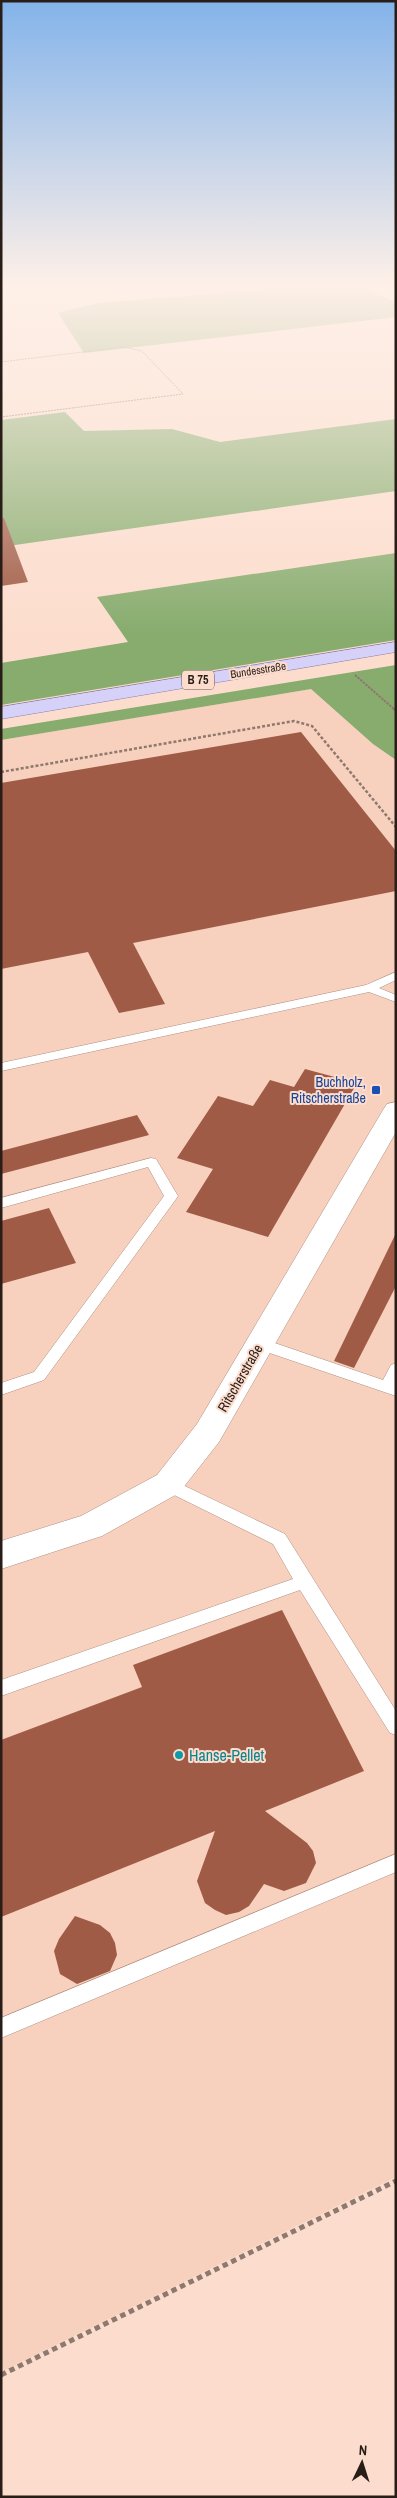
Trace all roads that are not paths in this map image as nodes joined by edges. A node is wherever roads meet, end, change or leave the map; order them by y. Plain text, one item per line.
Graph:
1 (396, 647) edge
2 (1, 713) edge
3 (396, 975) edge
4 (370, 988) junction
5 (396, 999) edge
6 (1, 1067) edge
7 (393, 1119) edge
8 (1, 1204) edge
9 (260, 1344) junction
10 (396, 1369) edge
11 (1, 1389) edge
12 (392, 1389) edge
13 (168, 1484) junction
14 (1, 1555) edge
15 (304, 1582) junction
16 (1, 1688) edge
17 (396, 1727) edge
18 (396, 1863) edge
19 (1, 2028) edge

1 - 2 main road, Bundesstraße / B 75
3 - 4 lane
4 - 5 lane
4 - 6 lane
7 - 9 street, Ritscherstraße
8 - 11 lane
9 - 12 lane
9 - 13 street, Ritscherstraße
10 - 12 lane
13 - 14 street, Ritscherstraße
13 - 15 lane
15 - 16 lane
15 - 17 lane
18 - 19 lane

